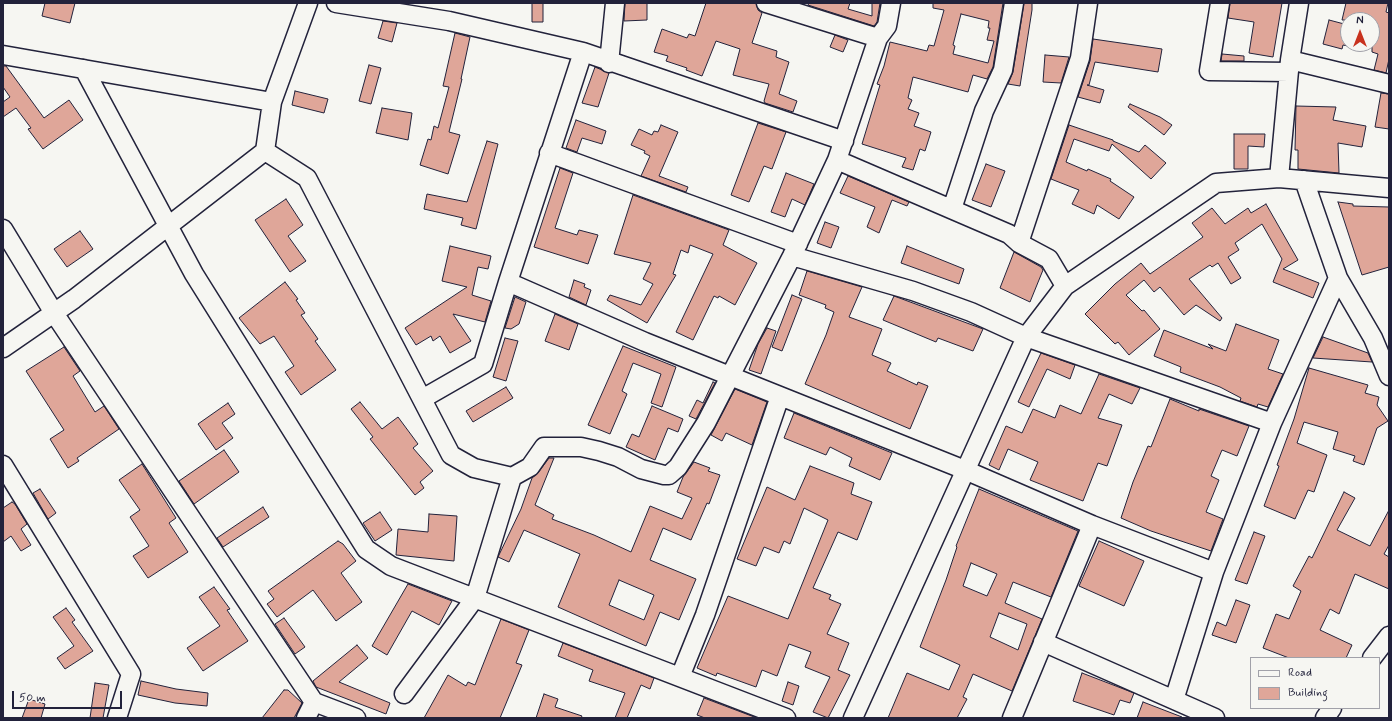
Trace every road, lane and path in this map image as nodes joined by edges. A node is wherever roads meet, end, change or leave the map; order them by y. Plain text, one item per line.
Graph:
1 (308, 3) edge
2 (336, 3) edge
3 (615, 3) edge
4 (766, 3) edge
5 (891, 3) edge
6 (1014, 3) edge
7 (1088, 3) edge
8 (1220, 3) edge
9 (1299, 3) edge
10 (878, 38) junction
11 (583, 52) junction
12 (3, 55) edge
13 (609, 63) junction
14 (1289, 66) junction
15 (84, 69) junction
16 (1389, 84) edge
17 (272, 102) junction
18 (844, 142) junction
19 (265, 151) junction
20 (549, 153) junction
21 (837, 160) junction
22 (1279, 178) junction
23 (1304, 180) junction
24 (1389, 188) edge
25 (952, 209) junction
26 (168, 226) junction
27 (3, 229) edge
28 (1019, 242) junction
29 (795, 250) junction
30 (1338, 278) junction
31 (508, 282) junction
32 (1065, 286) junction
33 (54, 313) junction
34 (1026, 337) junction
35 (3, 348) edge
36 (730, 376) junction
37 (1389, 376) edge
38 (780, 396) junction
39 (422, 399) junction
40 (1272, 423) junction
41 (3, 465) edge
42 (965, 470) junction
43 (512, 477) junction
44 (1092, 525) junction
45 (1214, 572) junction
46 (475, 598) junction
47 (1389, 636) edge
48 (1043, 642) junction
49 (1373, 657) edge
50 (680, 676) junction
51 (404, 694) dead end
52 (1174, 700) junction
53 (314, 702) junction
54 (1331, 709) edge
55 (117, 718) edge
56 (306, 718) edge
57 (356, 718) edge
58 (786, 718) edge
59 (853, 718) edge
60 (1012, 718) edge
61 (1215, 718) edge
62 (1325, 718) edge

1 - 17 street
2 - 11 street
3 - 13 street
4 - 10 street
5 - 10 street
6 - 25 street
7 - 28 street
8 - 14 street
9 - 14 street
10 - 18 street
11 - 13 street
11 - 20 street
12 - 15 street
13 - 18 street
14 - 16 street
14 - 22 street
15 - 17 street
15 - 26 street
17 - 19 street
18 - 21 street
19 - 26 street
19 - 39 street
20 - 29 street
20 - 31 street
21 - 25 street
21 - 29 street
22 - 23 street
22 - 32 street
23 - 24 street
23 - 30 street
25 - 28 street
26 - 33 street
26 - 46 street
27 - 33 street
28 - 32 street
29 - 34 street
29 - 36 street
30 - 37 street
30 - 40 street
31 - 36 street
31 - 39 street
32 - 34 street
33 - 35 street
33 - 53 street
34 - 40 street
34 - 42 street
36 - 38 street
36 - 43 street
38 - 42 street
38 - 50 street
39 - 43 street
40 - 45 street
41 - 55 street
42 - 44 street
42 - 59 street
43 - 46 street
44 - 45 street
44 - 48 street
45 - 52 street
46 - 50 street
46 - 51 street
47 - 49 street
48 - 52 street
48 - 60 street
50 - 58 street
52 - 61 street
53 - 56 street
53 - 57 street
54 - 62 street

